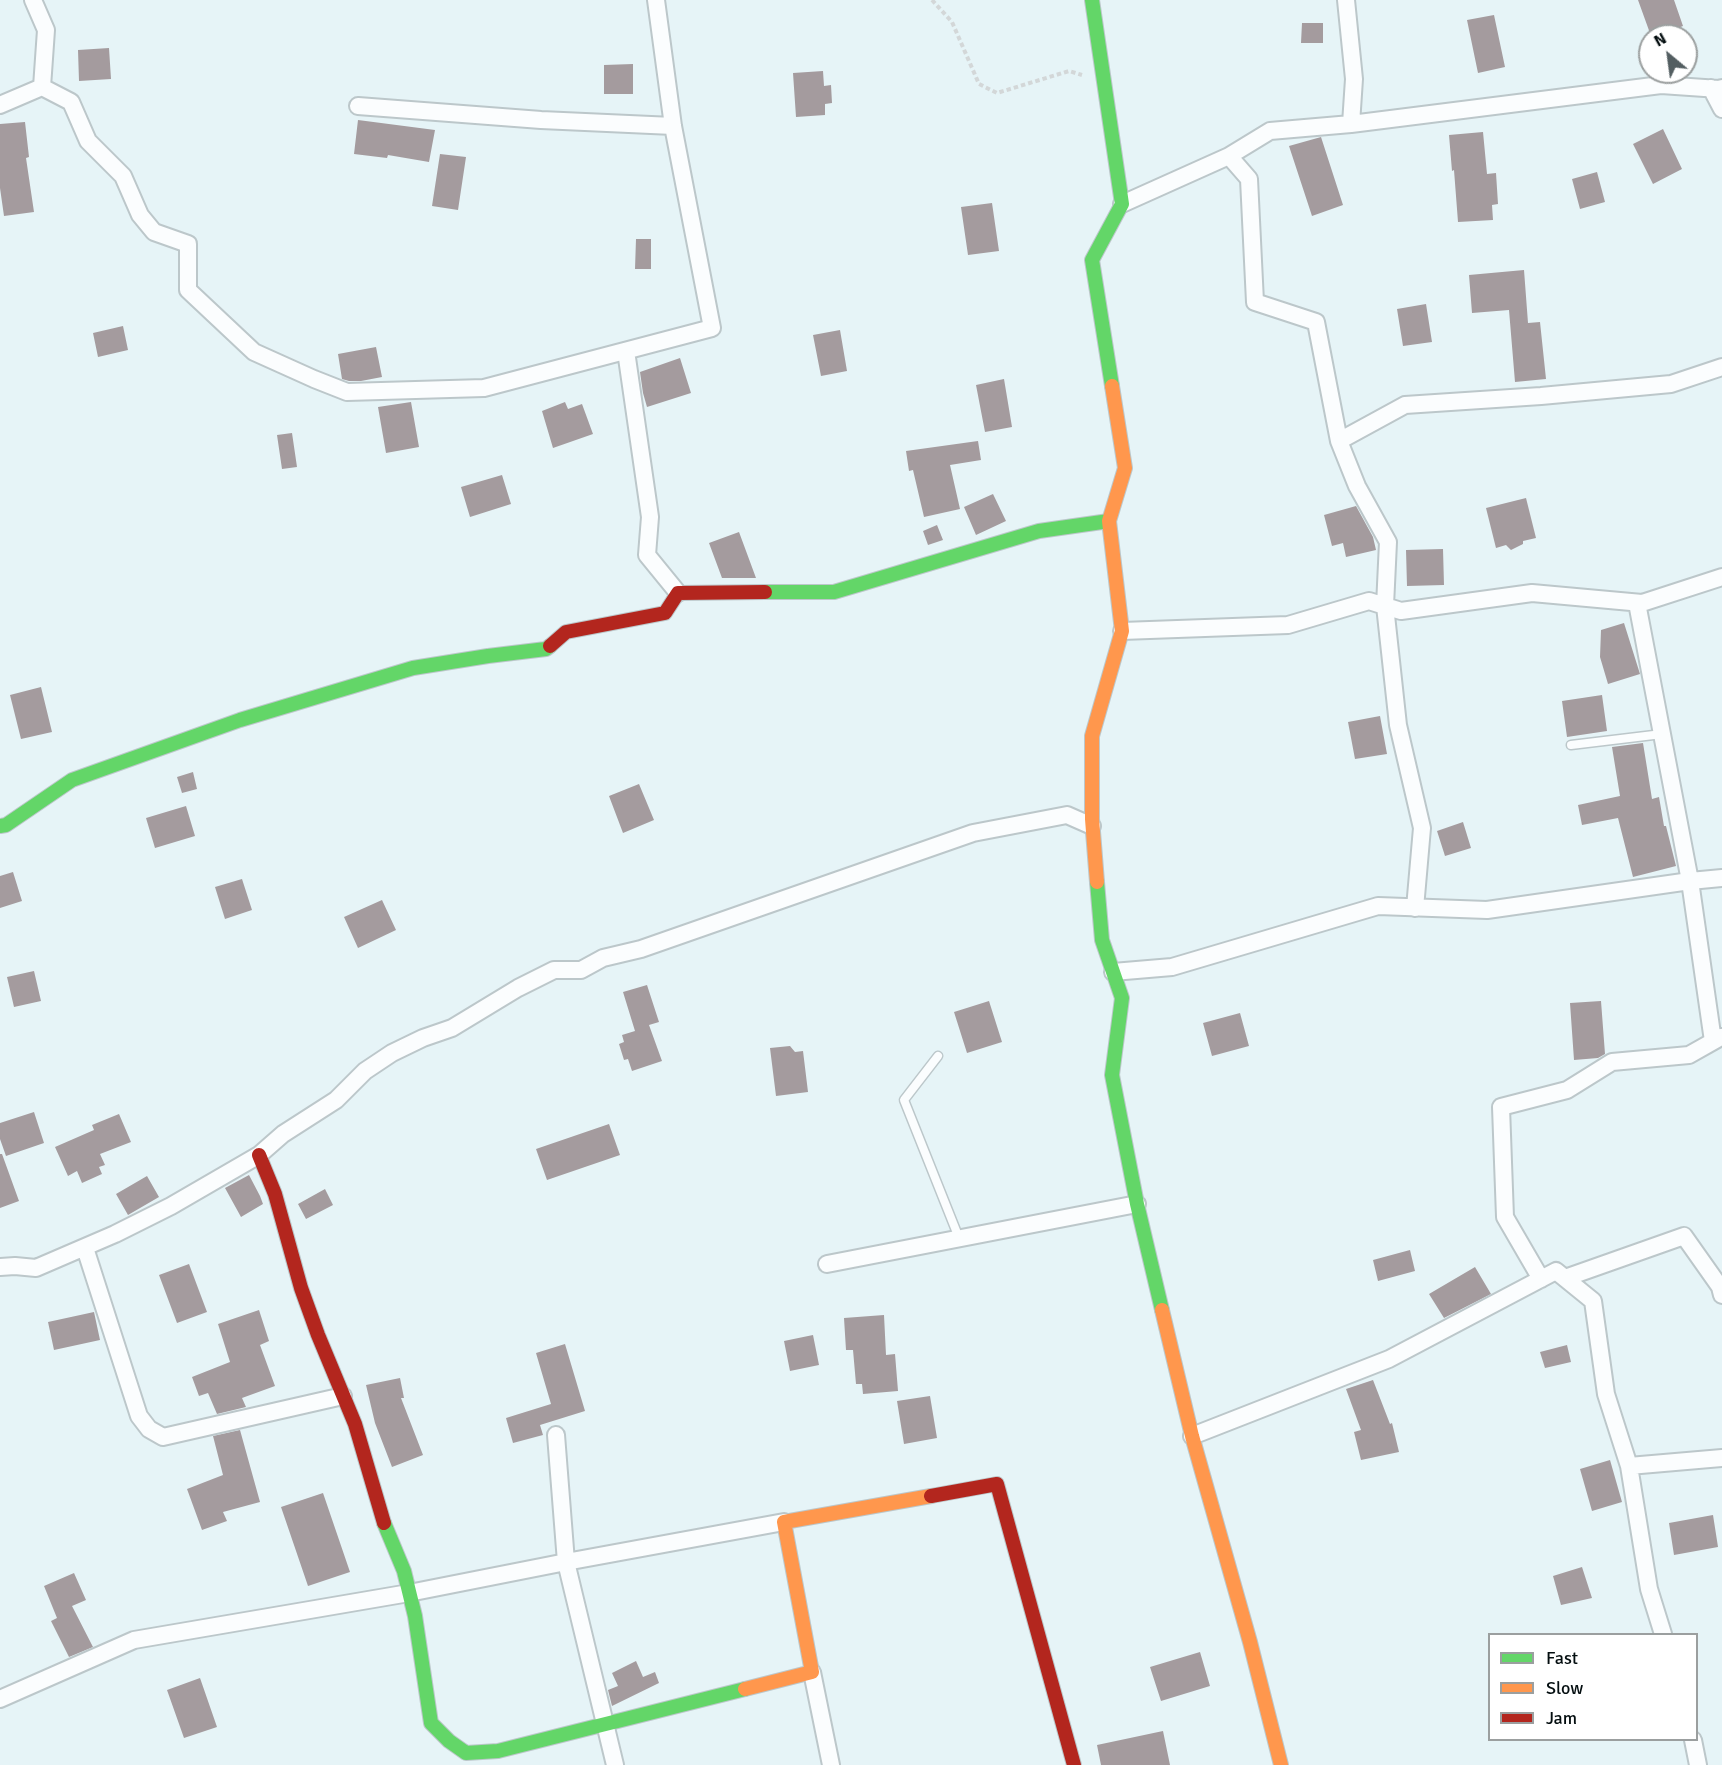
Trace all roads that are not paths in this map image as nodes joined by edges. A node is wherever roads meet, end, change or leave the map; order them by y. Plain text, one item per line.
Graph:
1 (33, 0) edge
2 (656, 0) edge
3 (1092, 0) edge
4 (1346, 0) edge
5 (42, 87) junction
6 (1717, 88) edge
7 (0, 105) edge
8 (358, 106) dead end
9 (1722, 109) edge
10 (1351, 124) junction
11 (673, 126) junction
12 (1228, 156) junction
13 (1122, 204) junction
14 (626, 351) junction
15 (1722, 367) edge
16 (1339, 441) junction
17 (1109, 521) junction
18 (1722, 577) edge
19 (678, 593) junction
20 (1637, 603) junction
21 (1385, 606) junction
22 (1122, 631) junction
23 (1662, 734) junction
24 (1571, 745) dead end
25 (0, 826) edge
26 (1092, 826) junction
27 (1722, 878) edge
28 (1690, 881) junction
29 (1415, 908) junction
30 (1113, 972) junction
31 (1718, 1039) edge
32 (938, 1056) dead end
33 (259, 1155) junction
34 (1137, 1204) junction
35 (959, 1238) junction
36 (85, 1248) junction
37 (827, 1264) dead end
38 (0, 1267) edge
39 (1565, 1278) junction
40 (1541, 1279) junction
41 (1722, 1295) edge
42 (343, 1396) junction
43 (556, 1436) dead end
44 (1192, 1436) junction
45 (1722, 1458) edge
46 (1629, 1466) junction
47 (784, 1522) junction
48 (566, 1562) junction
49 (409, 1593) junction
50 (1662, 1633) edge
51 (812, 1672) junction
52 (0, 1699) edge
53 (605, 1724) junction
54 (1693, 1741) edge
55 (615, 1765) edge
56 (831, 1765) edge
57 (1074, 1765) edge
58 (1281, 1765) edge
59 (1698, 1765) edge

1 - 5 street
2 - 11 street
3 - 13 street
4 - 10 street
5 - 7 street
5 - 14 street
6 - 9 street
6 - 10 street
8 - 11 street
10 - 12 street
11 - 14 street
12 - 13 street
12 - 16 street
13 - 17 street
14 - 19 street
15 - 16 street
16 - 21 street
17 - 19 street
17 - 22 street
18 - 20 street
19 - 25 street
20 - 21 street
20 - 23 street
21 - 22 street
21 - 29 street
22 - 26 street
23 - 24 lane
23 - 28 street
26 - 30 street
26 - 33 street
27 - 28 street
28 - 29 street
28 - 31 street
29 - 30 street
30 - 34 street
31 - 40 street
32 - 35 lane
33 - 36 street
33 - 42 street
34 - 35 street
34 - 44 street
35 - 37 street
36 - 38 street
36 - 42 street
39 - 40 street
39 - 41 street
39 - 46 street
40 - 44 street
42 - 49 street
43 - 48 street
44 - 58 street
45 - 46 street
46 - 50 street
47 - 48 street
47 - 51 street
47 - 57 street
48 - 49 street
48 - 53 street
49 - 52 street
49 - 53 street
51 - 53 street
51 - 56 street
53 - 55 street
54 - 59 street

